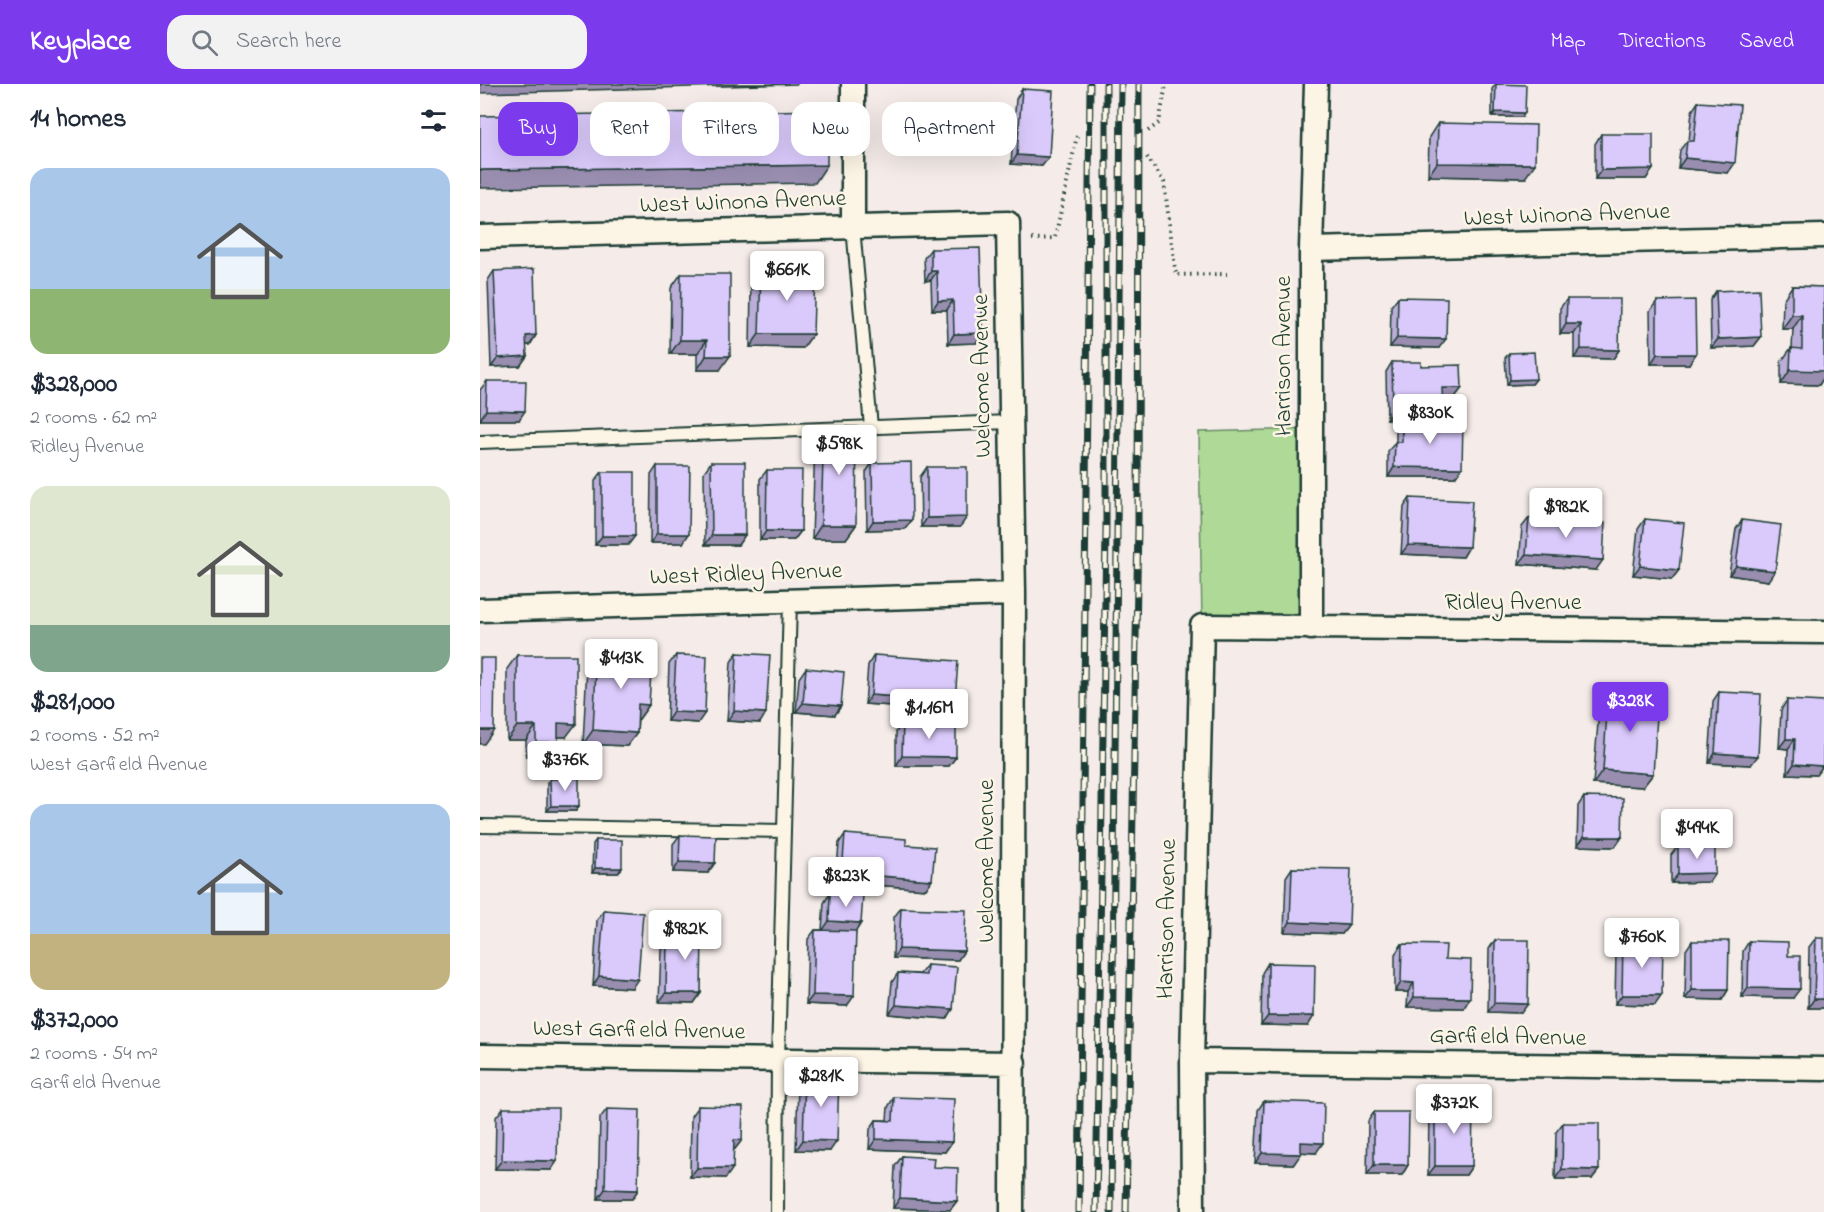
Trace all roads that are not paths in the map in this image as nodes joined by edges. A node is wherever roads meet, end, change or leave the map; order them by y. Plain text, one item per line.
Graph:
1 (853, 84) edge
2 (1316, 84) edge
3 (853, 227) junction
4 (1008, 231) joint
5 (1824, 236) edge
6 (480, 237) edge
7 (1311, 249) junction
8 (1010, 422) junction
9 (871, 427) junction
10 (480, 442) edge
11 (1014, 594) junction
12 (790, 601) junction
13 (480, 610) edge
14 (1202, 626) joint
15 (1311, 628) junction
16 (1824, 632) edge
17 (480, 826) edge
18 (784, 831) junction
19 (480, 1056) edge
20 (778, 1060) junction
21 (1192, 1061) junction
22 (1014, 1063) junction
23 (1824, 1069) edge
24 (777, 1212) edge
25 (1012, 1212) edge
26 (1193, 1212) edge

1 - 3 street
2 - 7 street, Harrison Avenue
3 - 4 street, West Winona Avenue
3 - 6 street, West Winona Avenue
3 - 9 lane
4 - 8 street, Welcome Avenue
5 - 7 street, West Winona Avenue
7 - 15 street, Harrison Avenue
8 - 9 lane
8 - 11 street, Welcome Avenue
9 - 10 lane
11 - 12 street, West Ridley Avenue
11 - 22 street, Welcome Avenue
12 - 13 street, West Ridley Avenue
12 - 18 lane
14 - 15 street, Ridley Avenue
14 - 21 street, Harrison Avenue
15 - 16 street, Ridley Avenue
17 - 18 lane
18 - 20 lane
19 - 20 street, West Garfield Avenue
20 - 22 street, West Garfield Avenue
20 - 24 lane
21 - 23 street, Garfield Avenue
21 - 26 street, Harrison Avenue
22 - 25 street, Welcome Avenue

